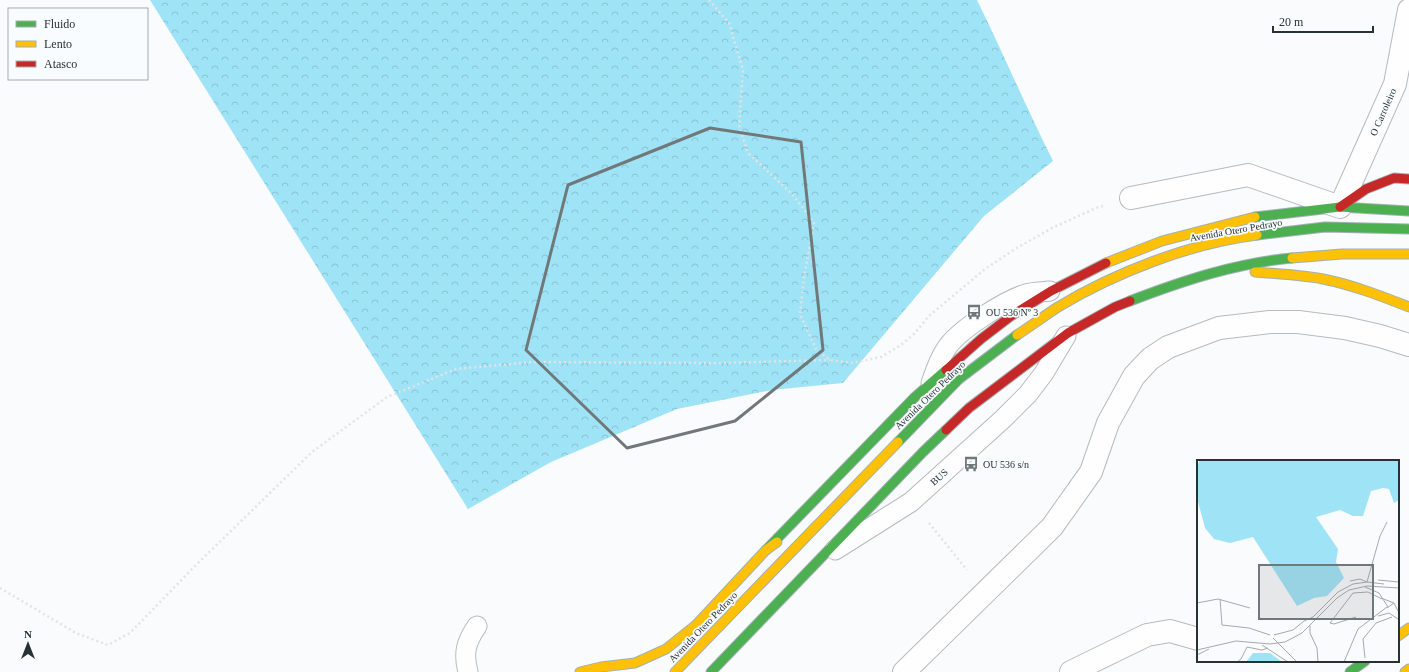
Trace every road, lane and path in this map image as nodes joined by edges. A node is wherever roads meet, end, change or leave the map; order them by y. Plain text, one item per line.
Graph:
1 (709, 0) edge
2 (1409, 10) edge
3 (1409, 179) edge
4 (1131, 198) joint
5 (1340, 207) junction
6 (1409, 211) edge
7 (1409, 229) edge
8 (1409, 254) edge
9 (1223, 270) junction
10 (1051, 290) joint
11 (1409, 307) edge
12 (1068, 333) junction
13 (1409, 345) edge
14 (830, 360) junction
15 (931, 383) joint
16 (914, 398) junction
17 (865, 475) junction
18 (926, 519) dead end
19 (766, 550) junction
20 (818, 560) junction
21 (0, 588) edge
22 (986, 593) junction
23 (477, 626) dead end
24 (1409, 628) edge
25 (1399, 635) edge
26 (1197, 639) edge
27 (1364, 662) edge
28 (1409, 669) edge
29 (468, 672) edge
30 (580, 672) edge
31 (675, 672) edge
32 (711, 672) edge
33 (904, 672) edge
34 (1071, 672) edge
35 (1350, 672) edge
36 (1405, 672) edge

1 - 14 path
2 - 5 street, O Carroleiro
3 - 5 main road
4 - 5 street
4 - 14 path
5 - 6 main road
5 - 10 main road
7 - 17 main road, Avenida Otero Pedrayo
8 - 9 main road
9 - 11 main road
9 - 12 main road
10 - 15 lane
12 - 20 main road
12 - 20 lane, BUS
13 - 22 street
14 - 21 path
15 - 16 main road
16 - 17 main road
16 - 19 main road
17 - 19 main road
17 - 31 main road, Avenida Otero Pedrayo
18 - 22 path
19 - 30 main road
20 - 32 main road
22 - 33 street
23 - 29 lane
24 - 25 main road
26 - 34 street
27 - 35 main road
28 - 36 main road

